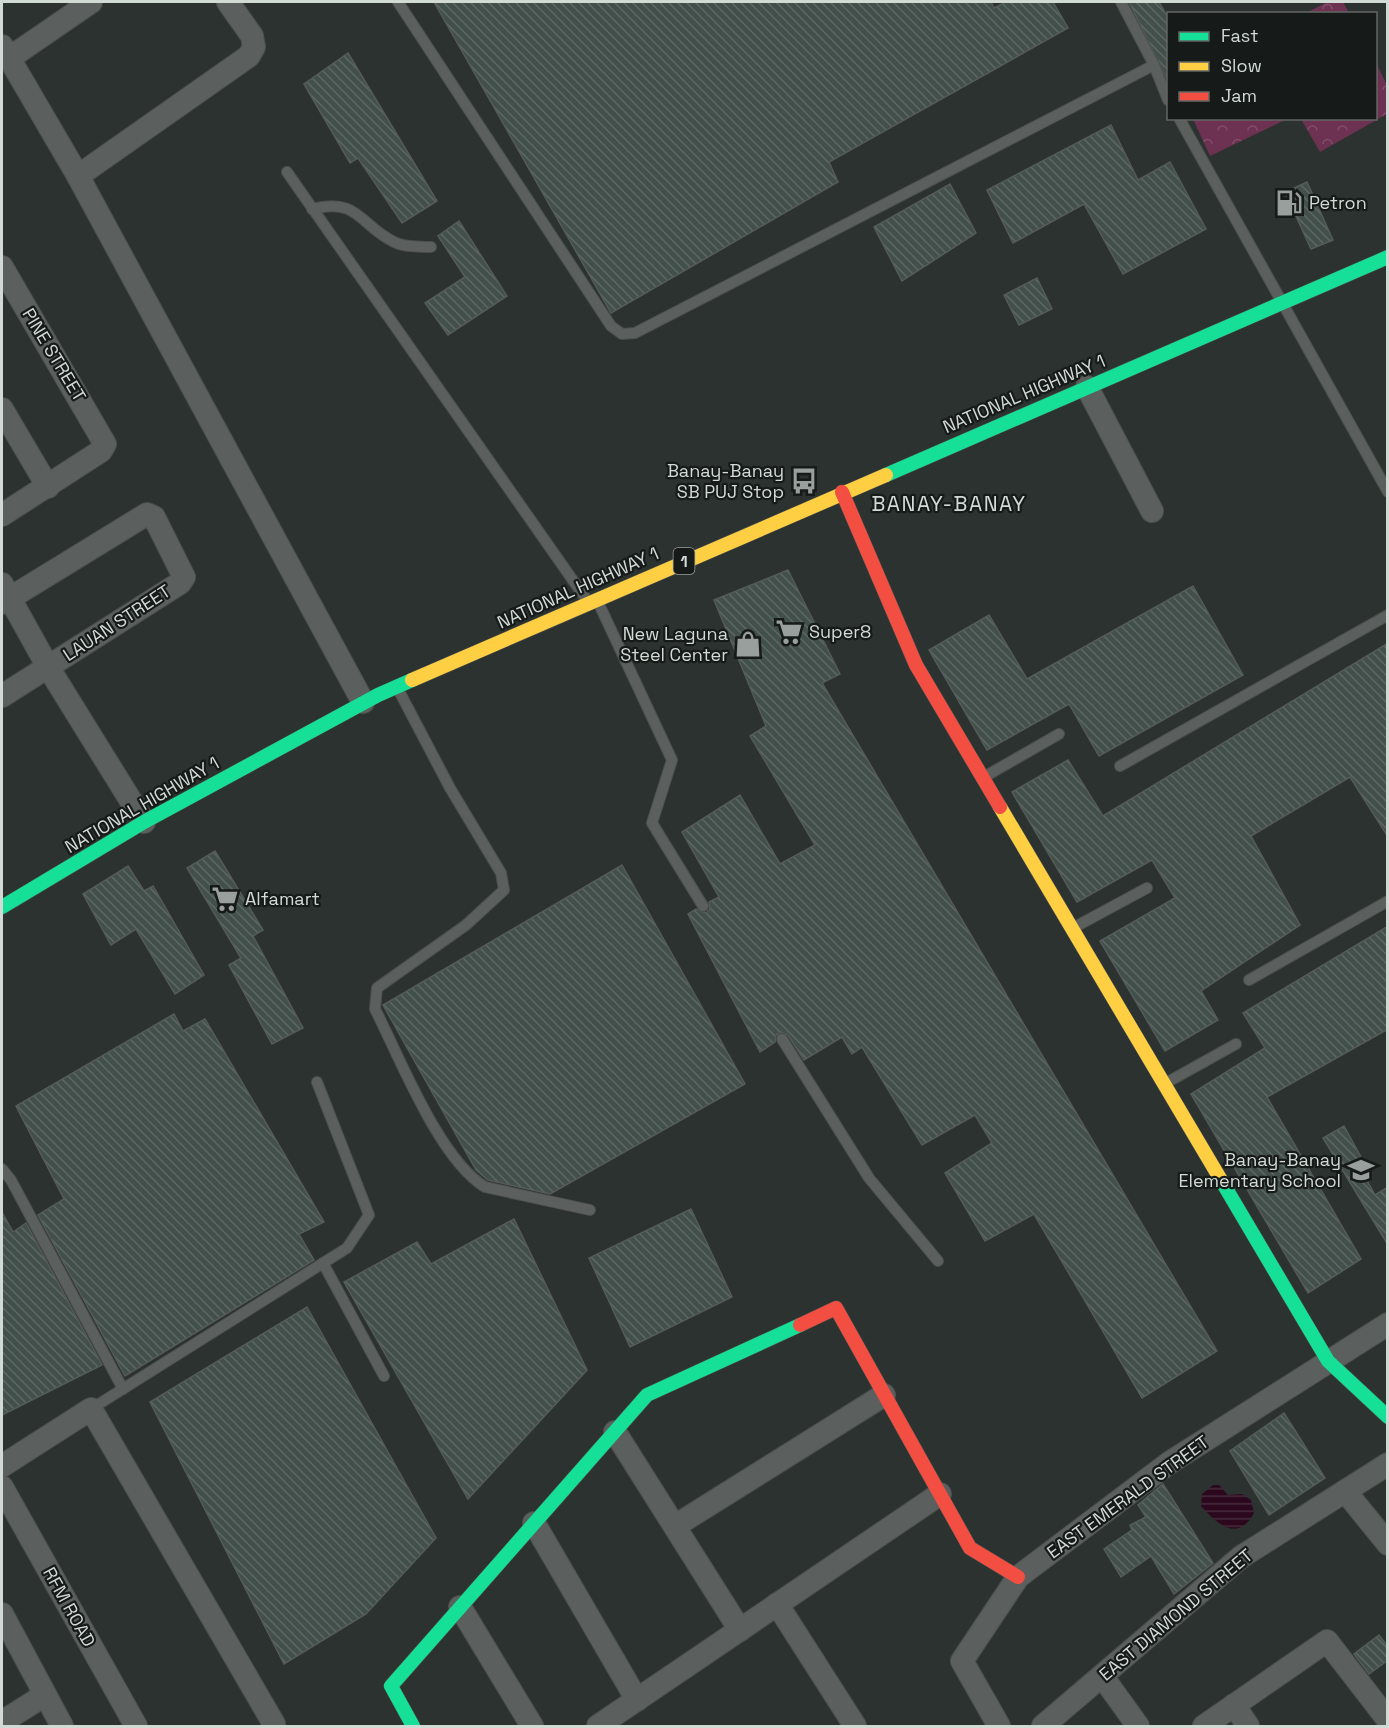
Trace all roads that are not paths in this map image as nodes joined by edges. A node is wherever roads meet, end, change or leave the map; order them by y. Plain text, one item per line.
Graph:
1 (91, 2) edge
2 (228, 2) edge
3 (398, 2) edge
4 (1121, 2) edge
5 (5, 52) edge
6 (1154, 65) junction
7 (1167, 98) edge
8 (1180, 120) edge
9 (287, 172) dead end
10 (78, 176) junction
11 (312, 208) junction
12 (431, 247) dead end
13 (1388, 257) edge
14 (2, 267) edge
15 (1282, 304) junction
16 (1087, 387) junction
17 (2, 409) edge
18 (48, 487) junction
19 (842, 492) junction
20 (1388, 492) edge
21 (1152, 511) dead end
22 (2, 515) edge
23 (4, 595) edge
24 (593, 601) junction
25 (1388, 615) edge
26 (48, 667) junction
27 (397, 687) junction
28 (2, 696) edge
29 (363, 702) junction
30 (1059, 734) dead end
31 (1120, 766) dead end
32 (983, 778) junction
33 (144, 822) junction
34 (1147, 888) dead end
35 (1388, 901) edge
36 (703, 906) dead end
37 (2, 907) edge
38 (1072, 928) junction
39 (1249, 980) dead end
40 (782, 1038) dead end
41 (1236, 1044) dead end
42 (317, 1082) dead end
43 (1164, 1084) junction
44 (2, 1169) edge
45 (590, 1210) dead end
46 (938, 1261) dead end
47 (323, 1263) junction
48 (1388, 1324) edge
49 (1328, 1361) junction
50 (384, 1376) dead end
51 (123, 1389) junction
52 (884, 1395) junction
53 (91, 1409) junction
54 (1388, 1417) edge
55 (615, 1432) junction
56 (1388, 1464) edge
57 (2, 1466) edge
58 (2, 1487) edge
59 (1345, 1491) junction
60 (940, 1494) junction
61 (534, 1523) junction
62 (675, 1526) junction
63 (1388, 1544) edge
64 (1018, 1577) junction
65 (777, 1605) junction
66 (460, 1607) junction
67 (2, 1614) edge
68 (740, 1630) junction
69 (1102, 1676) junction
70 (45, 1695) junction
71 (637, 1700) junction
72 (1233, 1706) junction
73 (1388, 1720) edge
74 (2, 1722) edge
75 (274, 1724) dead end
76 (62, 1726) edge
77 (136, 1726) edge
78 (413, 1726) edge
79 (532, 1726) edge
80 (598, 1726) edge
81 (855, 1726) edge
82 (999, 1726) edge
83 (1042, 1726) edge
84 (1138, 1726) edge
85 (1204, 1726) edge
86 (1248, 1726) edge

1 - 5 street
2 - 10 street
3 - 6 lane
4 - 6 lane
5 - 10 street
6 - 7 lane
8 - 15 lane
9 - 11 lane
10 - 29 street
11 - 12 lane
11 - 24 lane
13 - 15 main road, NATIONAL HIGHWAY 1 / 1
14 - 18 street, PINE STREET
15 - 16 main road, NATIONAL HIGHWAY 1 / 1
15 - 20 lane
16 - 19 main road, NATIONAL HIGHWAY 1 / 1
16 - 21 street
17 - 18 street
18 - 22 street
19 - 24 main road, NATIONAL HIGHWAY 1 / 1
19 - 32 main road
23 - 26 street
23 - 26 street, LAUAN STREET
24 - 27 main road, NATIONAL HIGHWAY 1 / 1
24 - 36 lane
25 - 31 lane
26 - 28 street, LAUAN STREET
26 - 33 street
27 - 29 main road, NATIONAL HIGHWAY 1 / 1
27 - 45 lane
29 - 33 main road, NATIONAL HIGHWAY 1 / 1
30 - 32 lane
32 - 38 main road
33 - 37 main road, NATIONAL HIGHWAY 1 / 1
34 - 38 lane
35 - 39 lane
38 - 43 main road
40 - 46 lane
41 - 43 lane
42 - 47 lane
43 - 49 main road
44 - 51 lane
47 - 50 lane
47 - 51 lane
48 - 49 street, EAST EMERALD STREET
49 - 54 main road
49 - 64 street, EAST EMERALD STREET
51 - 53 lane
52 - 55 main road
52 - 60 main road
52 - 62 street
53 - 57 street
53 - 75 street
55 - 61 main road
55 - 62 street
56 - 59 street, EAST DIAMOND STREET
58 - 77 street, RFM ROAD
59 - 63 street
59 - 69 street, EAST DIAMOND STREET
60 - 64 main road
60 - 65 street
61 - 66 main road
61 - 71 street
62 - 68 street
64 - 82 street, EAST EMERALD STREET
65 - 68 street
65 - 81 street
66 - 78 main road
66 - 79 street
67 - 70 street
68 - 71 street
69 - 83 street, EAST DIAMOND STREET
69 - 84 street
70 - 74 street
70 - 76 street
71 - 80 street
72 - 73 street
72 - 85 street
72 - 86 street

